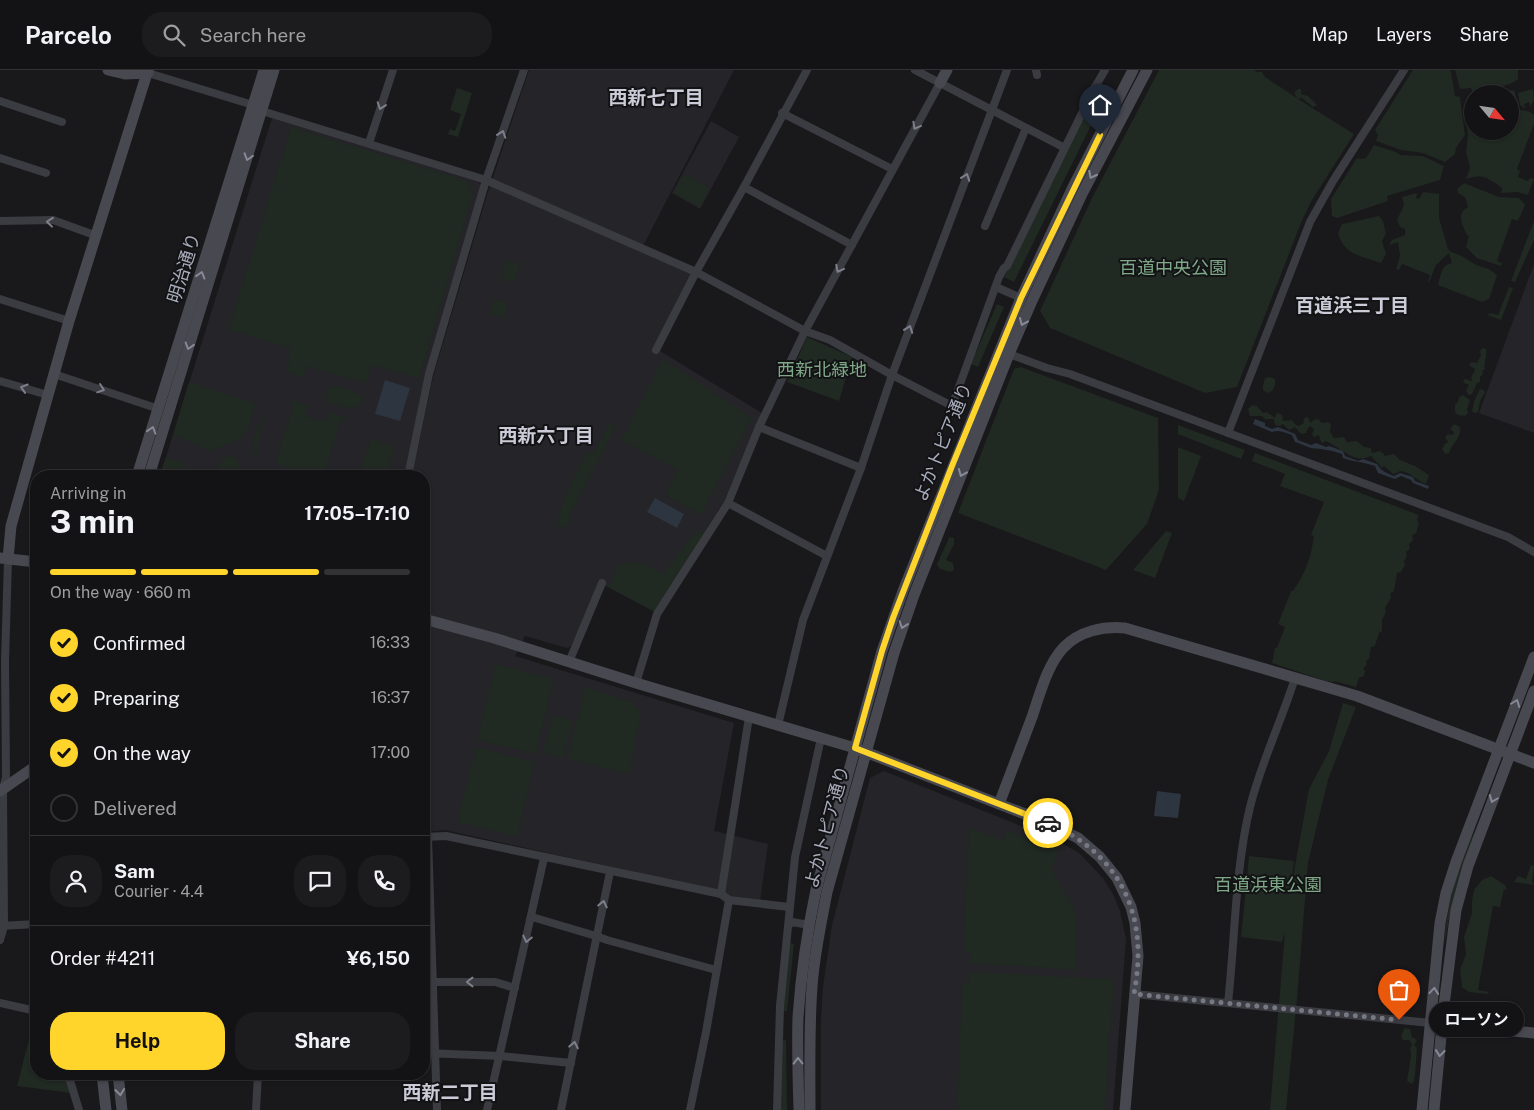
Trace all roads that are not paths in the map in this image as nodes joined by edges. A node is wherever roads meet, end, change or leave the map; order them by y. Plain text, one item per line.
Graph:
1 (108, 70) edge
2 (264, 70) edge
3 (274, 70) edge
4 (394, 70) edge
5 (524, 70) edge
6 (807, 70) edge
7 (914, 70) edge
8 (948, 70) edge
9 (1007, 70) edge
10 (1105, 70) edge
11 (1134, 70) edge
12 (1147, 70) edge
13 (1404, 70) edge
14 (148, 71) edge
15 (940, 84) junction
16 (1094, 88) junction
17 (1117, 100) junction
18 (0, 101) edge
19 (258, 108) junction
20 (991, 110) junction
21 (782, 113) junction
22 (62, 122) dead end
23 (1026, 128) junction
24 (369, 143) junction
25 (1061, 146) dead end
26 (0, 158) edge
27 (892, 169) junction
28 (46, 173) dead end
29 (486, 180) junction
30 (744, 188) junction
31 (0, 221) edge
32 (985, 226) dead end
33 (97, 236) junction
34 (852, 245) junction
35 (696, 272) junction
36 (996, 287) junction
37 (1021, 298) junction
38 (0, 299) edge
39 (69, 321) junction
40 (805, 331) junction
41 (656, 350) dead end
42 (1009, 354) junction
43 (54, 374) junction
44 (892, 375) junction
45 (0, 381) edge
46 (48, 395) junction
47 (159, 409) junction
48 (759, 427) junction
49 (1228, 433) junction
50 (861, 468) junction
51 (139, 470) edge
52 (151, 470) edge
53 (409, 470) edge
54 (728, 503) junction
55 (1534, 552) edge
56 (827, 556) junction
57 (4, 558) edge
58 (30, 561) edge
59 (602, 584) dead end
60 (430, 621) edge
61 (1534, 657) edge
62 (569, 662) junction
63 (1295, 678) junction
64 (636, 683) junction
65 (1534, 691) edge
66 (749, 717) junction
67 (778, 725) junction
68 (2, 726) edge
69 (821, 738) junction
70 (1498, 748) junction
71 (860, 750) junction
72 (1511, 754) junction
73 (1534, 763) edge
74 (30, 770) edge
75 (2, 790) edge
76 (999, 804) junction
77 (430, 837) edge
78 (544, 858) junction
79 (610, 872) junction
80 (721, 894) junction
81 (2, 896) edge
82 (728, 900) junction
83 (789, 907) junction
84 (532, 917) junction
85 (30, 924) edge
86 (789, 925) junction
87 (809, 925) junction
88 (2, 926) edge
89 (430, 934) edge
90 (596, 936) junction
91 (0, 940) edge
92 (716, 970) junction
93 (432, 982) junction
94 (516, 988) junction
95 (1134, 994) junction
96 (0, 1003) edge
97 (1228, 1003) junction
98 (30, 1010) edge
99 (1431, 1023) junction
100 (1443, 1024) junction
101 (1534, 1032) edge
102 (430, 1053) edge
103 (435, 1053) junction
104 (500, 1056) junction
105 (571, 1063) junction
106 (70, 1080) edge
107 (103, 1080) edge
108 (119, 1080) edge
109 (258, 1080) edge
110 (78, 1110) edge
111 (106, 1110) edge
112 (122, 1110) edge
113 (256, 1110) edge
114 (437, 1110) edge
115 (487, 1110) edge
116 (561, 1110) edge
117 (690, 1110) edge
118 (777, 1110) edge
119 (799, 1110) edge
120 (810, 1110) edge
121 (1125, 1110) edge
122 (1422, 1110) edge
123 (1434, 1110) edge

1 - 14 street
2 - 19 street, 明治通り
3 - 19 street, 明治通り
4 -> 24 street
29 -> 5 street
6 - 21 street
7 - 15 street
8 - 15 street
9 - 20 street
10 - 16 street
11 - 17 street, よかトピア通り
12 -> 42 street, よかトピア通り
13 - 49 street
14 - 19 street
14 - 33 street
15 - 20 street
15 -> 27 street
16 - 17 street
16 - 36 street
17 - 37 street, よかトピア通り
18 - 22 street
19 - 24 street
47 -> 19 street, 明治通り
19 -> 52 street, 明治通り
20 - 23 street
44 -> 20 street
21 - 27 street
21 - 30 street
23 - 25 street
23 - 32 street
24 - 29 street
26 - 28 street
27 - 34 street
29 - 35 street
29 - 53 street
30 - 34 street
30 - 35 street
33 -> 31 street
33 - 39 street
34 -> 40 street
35 - 40 street
35 - 41 street
36 - 37 street
36 - 44 street
37 - 71 street, よかトピア通り
38 - 39 street
39 - 43 street
40 - 44 street
40 - 48 street
42 - 49 street
42 -> 71 street, よかトピア通り
43 - 46 street
43 -> 47 street
44 - 50 street
46 -> 45 street
46 - 57 street
51 -> 47 street, 明治通り
48 - 50 street
48 - 54 street
49 - 55 street
50 - 56 street
54 - 56 street
54 - 64 street
56 - 67 street
57 - 58 street
57 - 68 street
59 - 62 street
60 - 62 street
70 -> 61 street
62 - 64 street
63 - 70 street
63 - 76 street
63 - 97 street
64 - 66 street
65 - 72 street
66 - 67 street
66 - 80 street
67 - 69 street
68 - 75 street
69 - 71 street
69 - 83 street
70 - 72 street
99 -> 70 street
71 - 76 street
71 - 87 street, よかトピア通り
71 - 120 street, よかトピア通り
72 - 73 street
72 -> 100 street
74 - 75 street
75 - 81 street
76 - 95 street
77 - 78 street
78 - 79 street
78 - 84 street
79 - 80 street
90 -> 79 street
80 - 82 street
81 - 88 street
82 - 83 street
82 - 92 street
83 - 86 street
84 - 90 street
84 -> 94 street
85 - 88 street
86 - 87 street
86 - 118 street
119 -> 87 street, よかトピア通り
88 - 91 street
89 - 93 street
90 - 92 street
105 -> 90 street
92 - 117 street
94 -> 93 street
93 - 103 street
94 - 104 street
95 - 97 street
95 - 121 street
96 - 98 street
97 - 99 street
99 - 100 street
99 - 122 street
100 - 101 street
100 -> 123 street
102 - 103 street
103 - 104 street
103 - 114 street
104 - 105 street
104 - 115 street
105 - 116 street
106 - 110 street
107 - 111 street
108 -> 112 street
109 - 113 street

